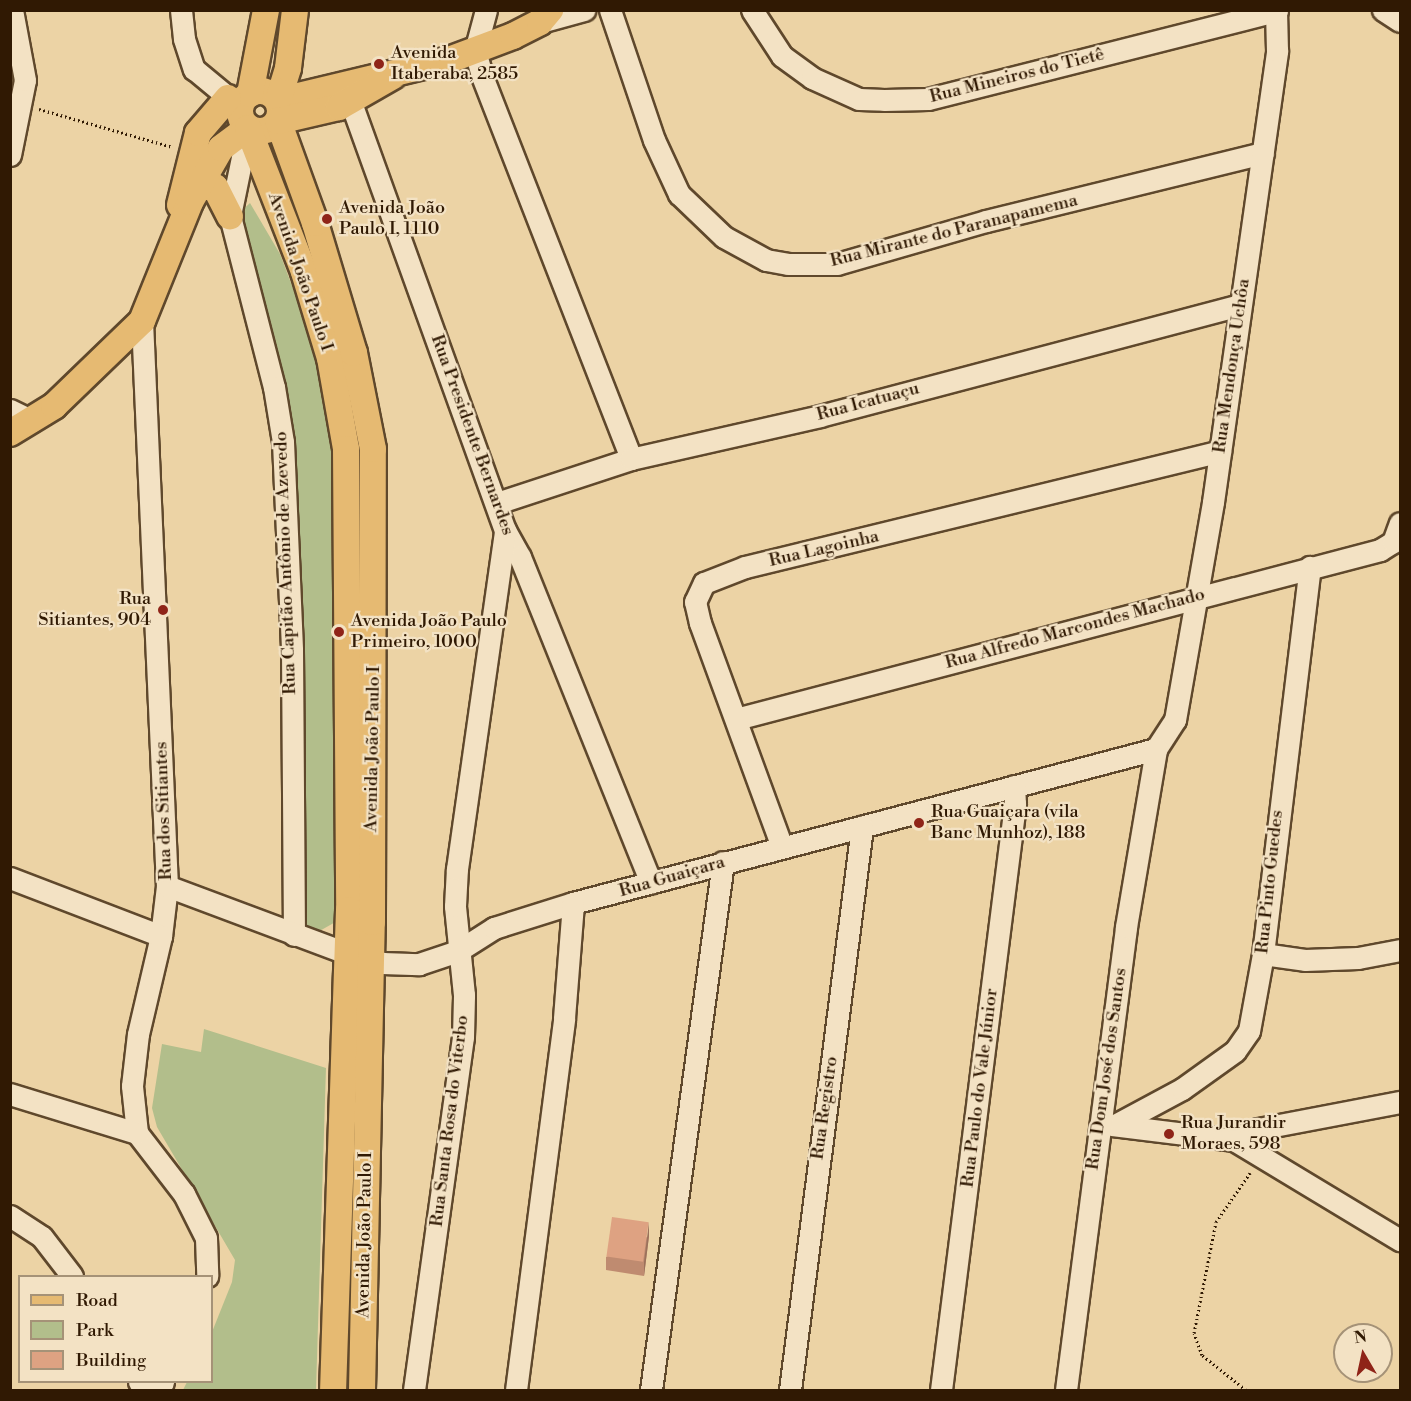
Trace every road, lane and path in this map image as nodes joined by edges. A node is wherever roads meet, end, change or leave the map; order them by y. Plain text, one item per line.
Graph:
1 (12, 10) edge
2 (182, 10) edge
3 (266, 10) edge
4 (294, 10) edge
5 (486, 10) edge
6 (584, 10) edge
7 (610, 10) edge
8 (752, 10) edge
9 (1383, 10) edge
10 (1277, 11) edge
11 (545, 16) edge
12 (1401, 21) edge
13 (475, 51) junction
14 (18, 79) edge
15 (347, 93) junction
16 (22, 104) junction
17 (242, 106) junction
18 (278, 111) junction
19 (190, 153) junction
20 (1263, 153) junction
21 (10, 155) edge
22 (199, 187) junction
23 (230, 216) junction
24 (176, 229) junction
25 (1240, 305) junction
26 (142, 321) junction
27 (22, 415) edge
28 (10, 433) edge
29 (1220, 451) junction
30 (631, 459) junction
31 (497, 503) junction
32 (1401, 523) edge
33 (505, 530) junction
34 (1310, 567) junction
35 (1195, 597) junction
36 (736, 719) junction
37 (1156, 748) junction
38 (1014, 786) junction
39 (862, 827) junction
40 (782, 848) junction
41 (723, 862) junction
42 (10, 878) edge
43 (651, 883) junction
44 (167, 886) junction
45 (573, 903) junction
46 (294, 935) junction
47 (160, 936) junction
48 (1401, 950) edge
49 (459, 951) junction
50 (1263, 954) junction
51 (359, 957) junction
52 (10, 1094) edge
53 (1401, 1102) edge
54 (1107, 1125) junction
55 (137, 1133) junction
56 (1234, 1140) junction
57 (1262, 1157) junction
58 (10, 1216) edge
59 (1401, 1240) edge
60 (71, 1275) edge
61 (207, 1275) edge
62 (333, 1390) edge
63 (362, 1390) edge
64 (414, 1390) edge
65 (516, 1390) edge
66 (651, 1390) edge
67 (790, 1390) edge
68 (941, 1390) edge
69 (1066, 1390) edge
70 (1246, 1390) edge

1 - 14 street
2 - 17 street
3 - 17 main road
4 - 18 main road
5 - 13 street
6 - 11 street
7 - 20 street, Rua Mirante do Paranapamema
8 - 10 street, Rua Mineiros do Tietê
9 - 12 street
10 - 20 street, Rua Mendonça Uchôa
11 - 13 main road
13 - 15 main road
13 - 30 street
14 - 16 street
15 - 18 main road
15 - 31 street, Rua Presidente Bernardes
16 - 19 path
16 - 21 street
17 - 18 main road
17 - 18 main road
17 - 19 main road
17 - 22 main road
17 - 23 street, Rua Capitão Antônio de Azevedo
17 - 51 main road, Avenida João Paulo I
18 - 51 main road, Avenida João Paulo I
19 - 24 main road
20 - 25 street, Rua Mendonça Uchôa
22 - 23 main road
22 - 24 main road
23 - 46 street, Rua Capitão Antônio de Azevedo
24 - 26 main road
25 - 29 street, Rua Mendonça Uchôa
25 - 30 street, Rua Icatuaçu
26 - 27 main road
26 - 44 street, Rua dos Sitiantes
27 - 28 main road
29 - 35 street, Rua Mendonça Uchôa
29 - 36 street, Rua Lagoinha
30 - 31 street, Rua Icatuaçu
31 - 33 street, Rua Presidente Bernardes
32 - 34 street, Rua Alfredo Marcondes Machado
33 - 43 street, Rua Presidente Bernardes
33 - 49 street, Rua Santa Rosa do Viterbo
34 - 35 street, Rua Alfredo Marcondes Machado
34 - 50 street, Rua Pinto Guedes
35 - 36 street, Rua Alfredo Marcondes Machado
35 - 37 street, Rua Mendonça Uchôa
36 - 40 street, Rua Lagoinha
37 - 38 street, Rua Guaiçara
37 - 54 street, Rua Dom José dos Santos
38 - 39 street, Rua Guaiçara
38 - 68 street, Rua Paulo do Vale Júnior
39 - 40 street, Rua Guaiçara
39 - 67 street, Rua Registro
40 - 41 street, Rua Guaiçara
41 - 43 street, Rua Guaiçara
41 - 66 street
42 - 47 street
43 - 45 street, Rua Guaiçara
44 - 46 street, Rua Guaiçara
44 - 47 street, Rua dos Sitiantes
45 - 49 street, Rua Guaiçara
45 - 65 street
46 - 51 street, Rua Guaiçara
47 - 55 street, Rua dos Sitiantes
48 - 50 street
49 - 51 street, Rua Guaiçara
49 - 64 street, Rua Santa Rosa do Viterbo
50 - 54 street, Rua Pinto Guedes
51 - 62 main road, Avenida João Paulo I
51 - 63 main road, Avenida João Paulo I
52 - 55 street
53 - 56 street
54 - 56 street
54 - 69 street, Rua Dom José dos Santos
55 - 61 street
56 - 57 street
57 - 59 street
57 - 70 path
58 - 60 street

